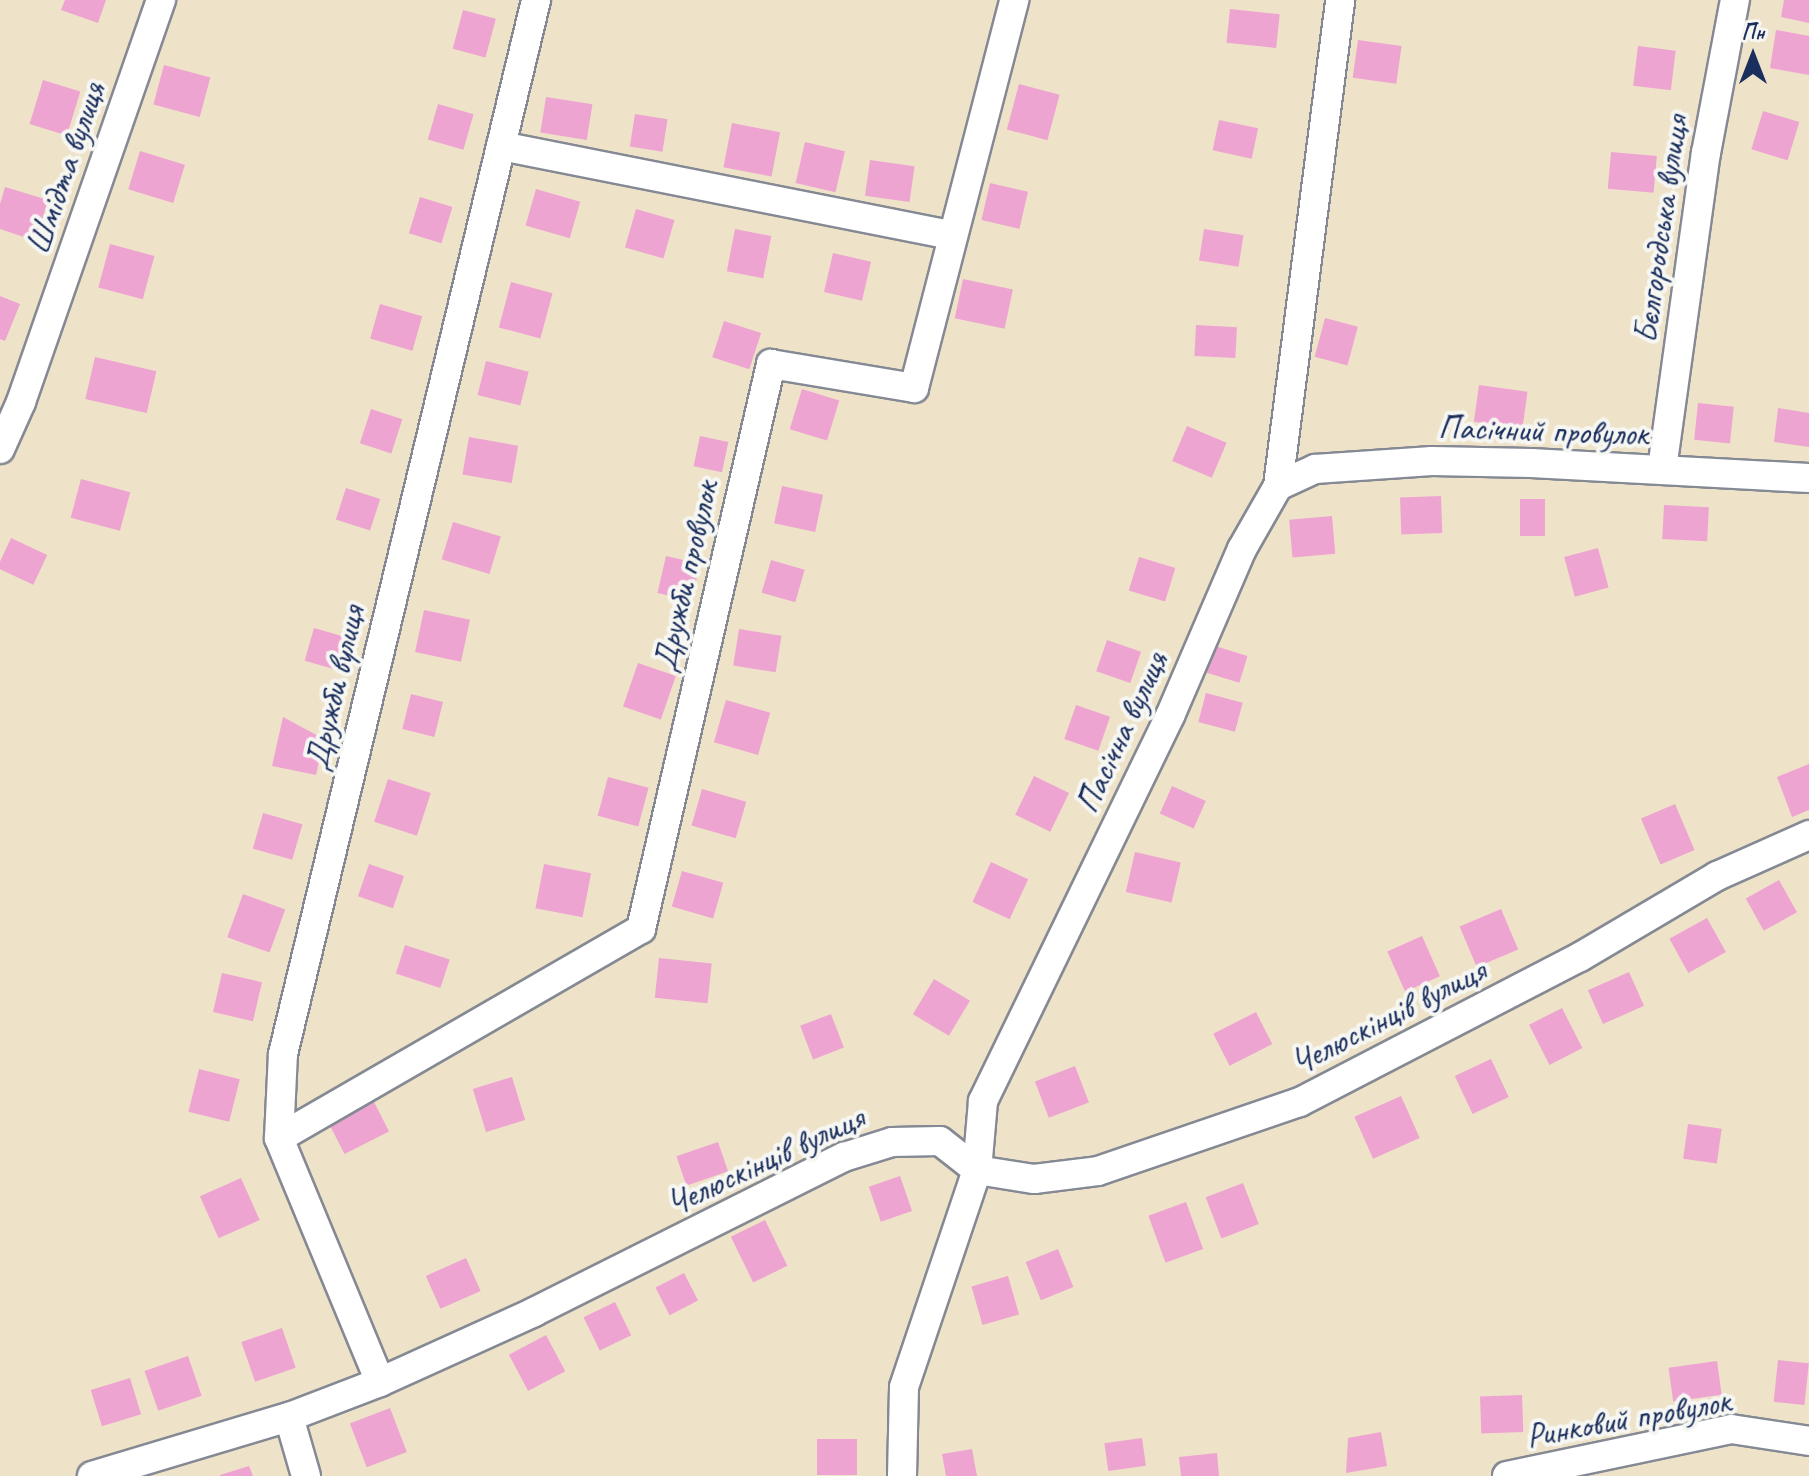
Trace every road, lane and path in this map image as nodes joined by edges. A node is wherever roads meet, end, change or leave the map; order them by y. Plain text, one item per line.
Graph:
1 (161, 0) edge
2 (536, 0) edge
3 (1014, 0) edge
4 (1340, 0) edge
5 (1735, 0) edge
6 (501, 146) junction
7 (951, 235) junction
8 (0, 449) edge
9 (1662, 469) junction
10 (1809, 478) edge
11 (1278, 486) junction
12 (1809, 835) edge
13 (279, 1138) junction
14 (977, 1170) junction
15 (380, 1382) junction
16 (289, 1417) junction
17 (1809, 1441) edge
18 (92, 1476) edge
19 (306, 1476) edge
20 (902, 1476) edge
21 (1507, 1476) edge

1 - 8 street, Шмідта вулиця
2 - 6 street, Дружби вулиця
3 - 7 street, Дружби провулок
4 - 11 street, Пасічна вулиця
5 - 9 street, Бєлгородська вулиця
6 - 7 street
6 - 13 street, Дружби вулиця
7 - 13 street, Дружби провулок
9 - 10 street, Пасічний провулок
9 - 11 street, Пасічний провулок
11 - 14 street, Пасічна вулиця
12 - 14 street, Челюскінців вулиця
13 - 15 street, Дружби вулиця
14 - 15 street, Челюскінців вулиця
14 - 20 street, Пасічна вулиця
15 - 16 street, Челюскінців вулиця
16 - 18 street, Челюскінців вулиця
16 - 19 street
17 - 21 street, Ринковий провулок

